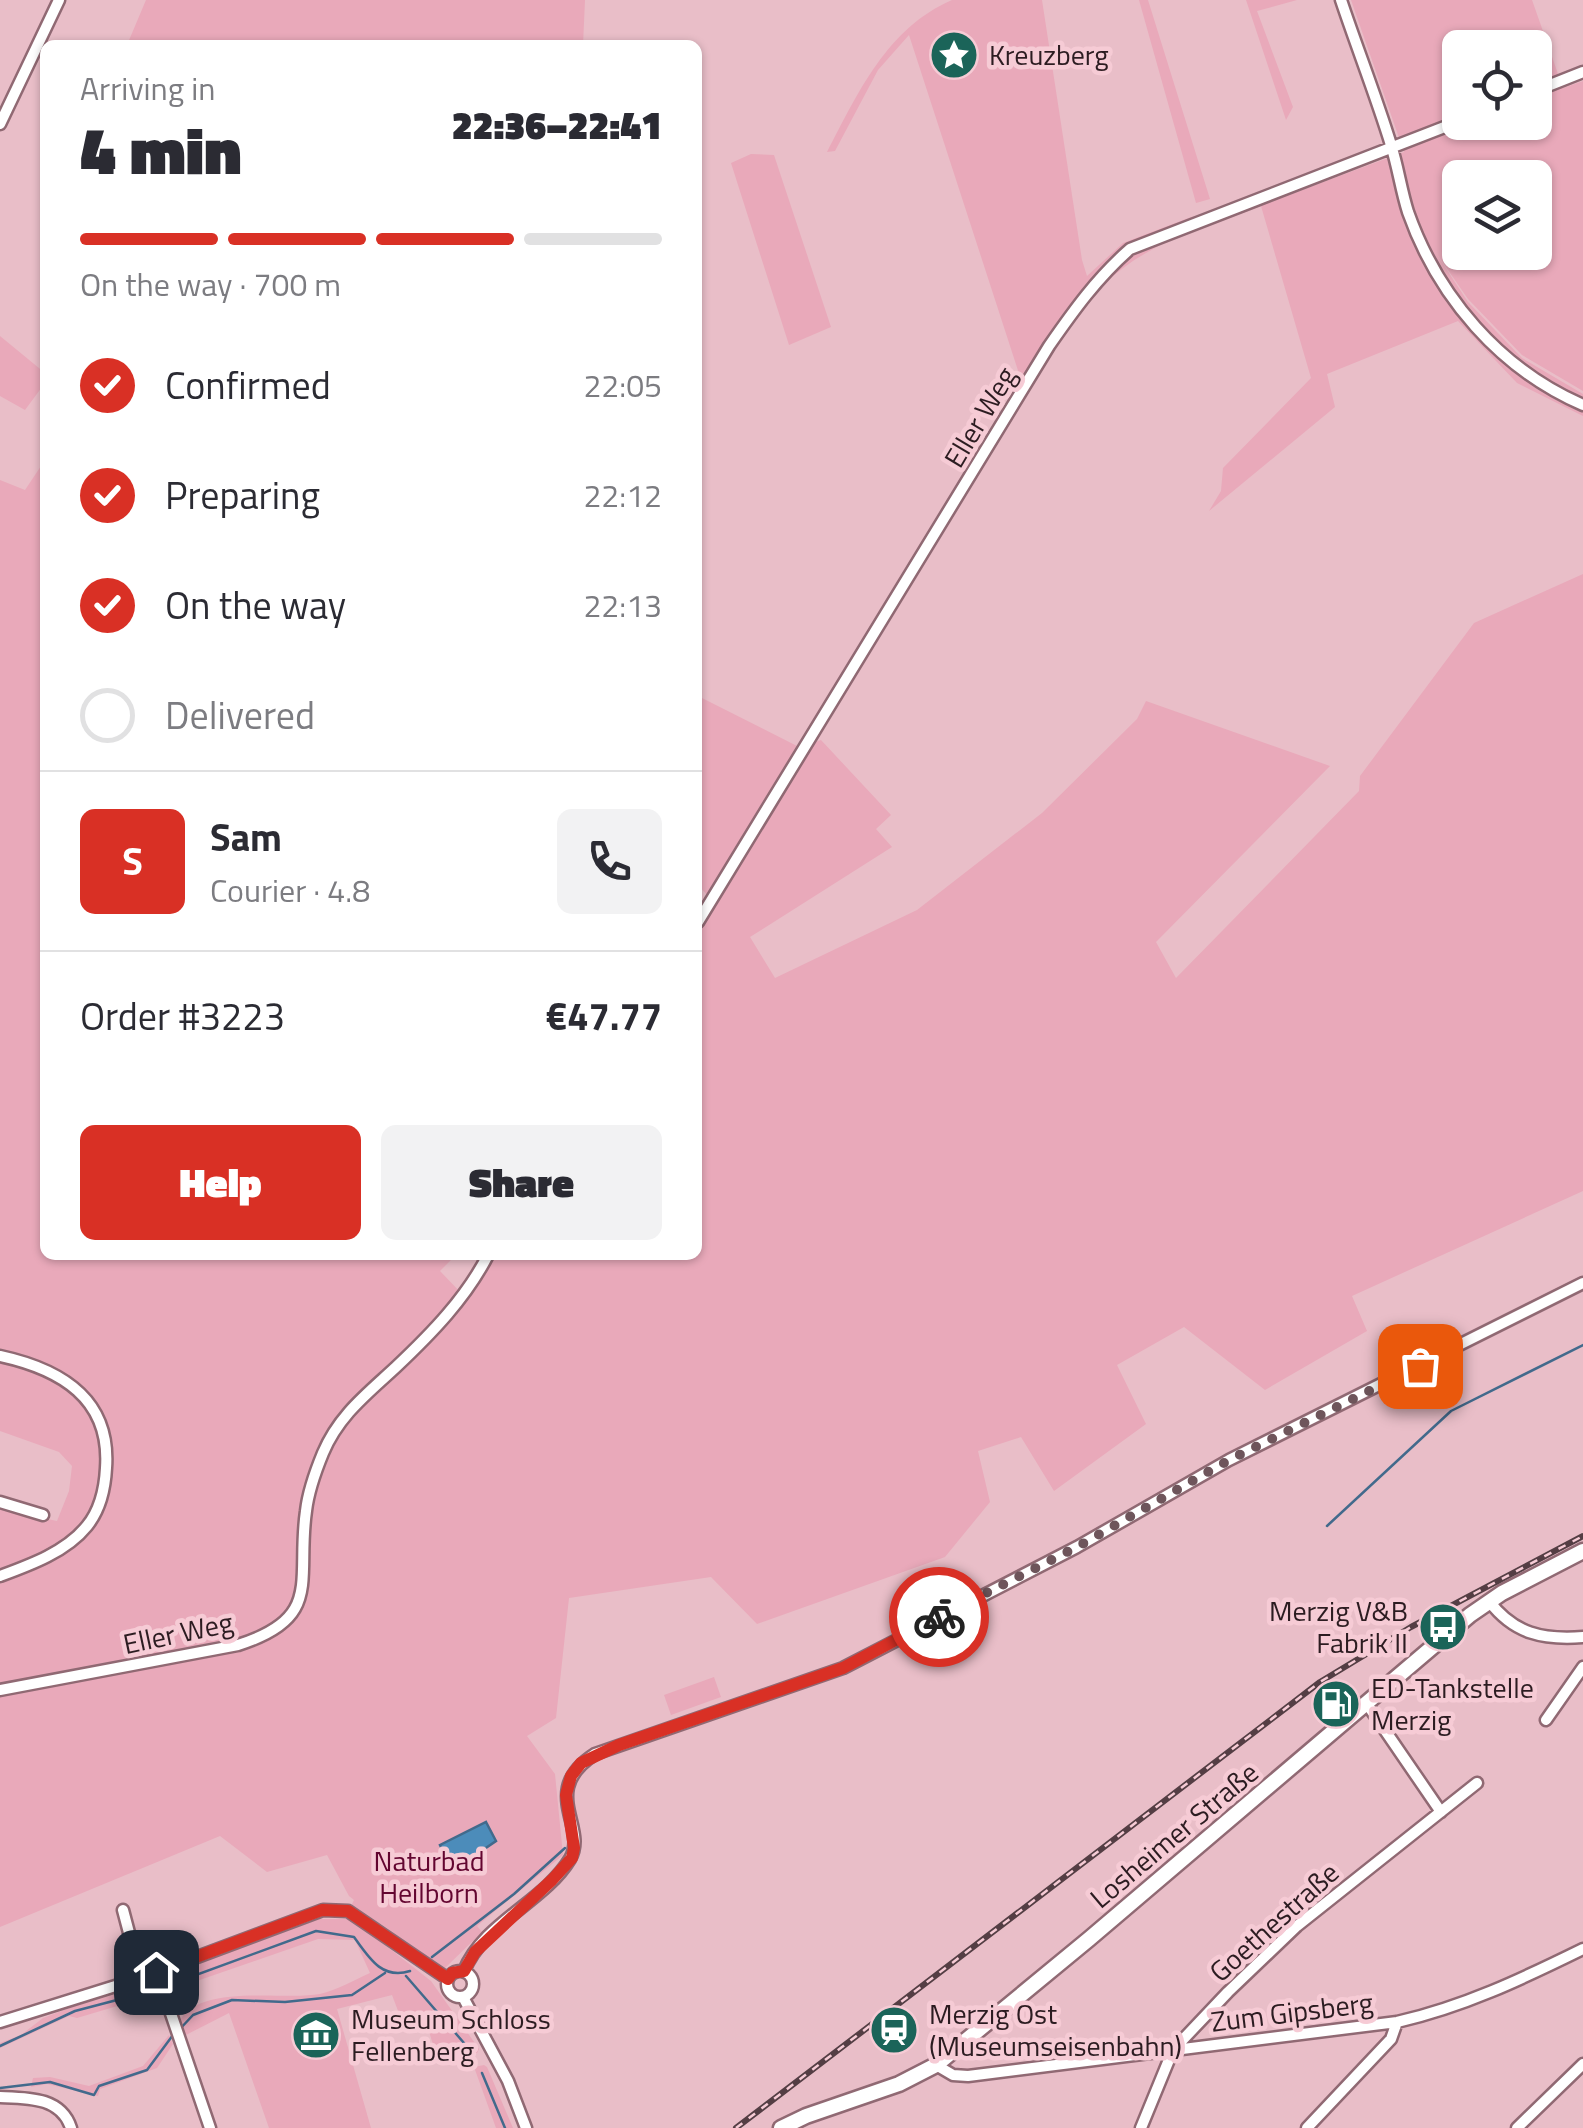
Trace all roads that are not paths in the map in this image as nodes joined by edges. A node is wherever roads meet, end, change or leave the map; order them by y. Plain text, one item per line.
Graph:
1 (59, 0) edge
2 (1340, 0) edge
3 (1583, 72) edge
4 (1552, 84) edge
5 (0, 124) edge
6 (1442, 128) edge
7 (1392, 148) junction
8 (1583, 405) edge
9 (702, 915) edge
10 (485, 1260) edge
11 (1583, 1283) edge
12 (0, 1356) edge
13 (0, 1502) edge
14 (43, 1514) dead end
15 (1583, 1551) edge
16 (0, 1576) edge
17 (1490, 1601) junction
18 (1583, 1638) edge
19 (1583, 1667) edge
20 (0, 1690) edge
21 (1367, 1704) junction
22 (1546, 1720) dead end
23 (1477, 1783) dead end
24 (1441, 1812) junction
25 (123, 1910) dead end
26 (1583, 1950) edge
27 (464, 1971) junction
28 (141, 1978) junction
29 (448, 1979) junction
30 (164, 1993) dead end
31 (463, 1997) junction
32 (0, 2022) edge
33 (1397, 2022) junction
34 (1174, 2050) junction
35 (1583, 2064) edge
36 (936, 2065) junction
37 (0, 2098) edge
38 (787, 2127) edge
39 (1146, 2127) edge
40 (70, 2128) edge
41 (210, 2128) edge
42 (526, 2128) edge
43 (1307, 2128) edge
44 (1517, 2128) edge

1 - 5 street
2 - 7 street
3 - 4 street
6 - 7 street, Eller Weg
7 - 8 street
7 - 9 street, Eller Weg
10 - 20 street, Eller Weg
11 - 27 street
12 - 16 street
13 - 14 street
15 - 17 main road, Losheimer Straße
17 - 18 street
17 - 21 main road, Losheimer Straße
19 - 22 street
21 - 24 street
21 - 36 main road, Losheimer Straße
23 - 24 street, Goethestraße
24 - 34 street, Goethestraße
25 - 28 street
26 - 33 street, Zum Gipsberg
27 - 29 street
27 - 31 street
28 - 29 street
28 - 32 street
29 - 31 street
30 - 41 street
31 - 42 street
33 - 34 street, Zum Gipsberg
33 - 43 street
34 - 36 street, Zum Gipsberg
34 - 39 street, Goethestraße
35 - 44 street
36 - 38 main road, Losheimer Straße
37 - 40 street

